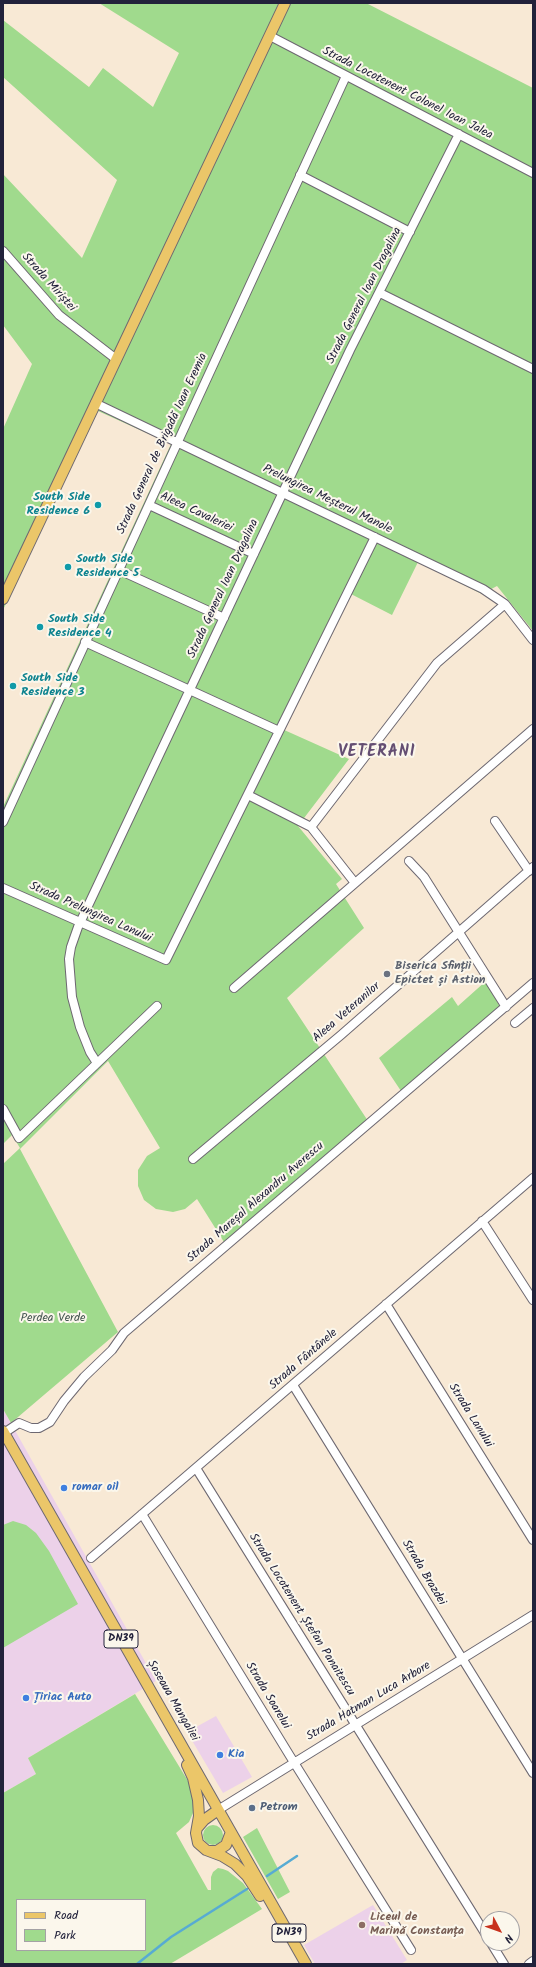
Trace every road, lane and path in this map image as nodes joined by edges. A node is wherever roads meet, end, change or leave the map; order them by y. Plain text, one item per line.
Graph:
1 (284, 4) edge
2 (270, 36) junction
3 (346, 76) junction
4 (459, 134) junction
5 (533, 173) edge
6 (300, 176) junction
7 (410, 232) junction
8 (3, 251) edge
9 (380, 293) junction
10 (116, 359) junction
11 (533, 369) edge
12 (95, 403) junction
13 (178, 442) junction
14 (283, 492) junction
15 (148, 505) junction
16 (375, 537) junction
17 (254, 554) junction
18 (119, 570) junction
19 (3, 599) edge
20 (505, 604) junction
21 (224, 618) junction
22 (533, 640) edge
23 (85, 642) junction
24 (190, 690) junction
25 (533, 729) edge
26 (279, 731) junction
27 (248, 796) junction
28 (495, 821) dead end
29 (3, 822) edge
30 (311, 827) junction
31 (409, 860) dead end
32 (531, 869) edge
33 (354, 883) junction
34 (3, 888) edge
35 (80, 922) junction
36 (459, 932) junction
37 (533, 983) edge
38 (234, 988) dead end
39 (157, 1006) dead end
40 (506, 1007) junction
41 (533, 1008) edge
42 (515, 1023) dead end
43 (97, 1063) junction
44 (3, 1109) edge
45 (193, 1159) dead end
46 (533, 1178) edge
47 (482, 1221) junction
48 (533, 1300) edge
49 (386, 1304) junction
50 (293, 1385) junction
51 (3, 1432) edge
52 (3, 1446) edge
53 (196, 1468) junction
54 (142, 1514) junction
55 (533, 1540) edge
56 (91, 1558) dead end
57 (533, 1615) edge
58 (461, 1660) junction
59 (356, 1725) junction
60 (294, 1762) junction
61 (533, 1773) edge
62 (218, 1810) junction
63 (198, 1827) junction
64 (231, 1832) junction
65 (206, 1850) junction
66 (480, 1925) edge
67 (412, 1950) dead end
68 (496, 1951) edge
69 (533, 1961) edge
70 (299, 1964) edge
71 (306, 1964) edge
72 (504, 1964) edge
73 (529, 1964) edge

1 - 2 main road
2 - 3 street, Strada Locotenent Colonel Ioan Jalea
2 - 10 main road
3 - 4 street, Strada Locotenent Colonel Ioan Jalea
3 - 6 street, Strada General de Brigadă Ioan Eremia
4 - 5 street, Strada Locotenent Colonel Ioan Jalea
4 - 7 street, Strada General Ioan Dragalina
6 - 7 street
6 - 13 street, Strada General de Brigadă Ioan Eremia
7 - 9 street, Strada General Ioan Dragalina
8 - 10 street, Strada Miriștei
9 - 11 street
9 - 14 street, Strada General Ioan Dragalina
10 - 12 main road
12 - 13 street, Prelungirea Meșterul Manole
12 - 19 main road
13 - 14 street, Prelungirea Meșterul Manole
13 - 15 street, Strada General de Brigadă Ioan Eremia
14 - 16 street, Prelungirea Meșterul Manole
14 - 17 street, Strada General Ioan Dragalina
15 - 17 street, Aleea Cavaleriei
15 - 18 street, Strada General de Brigadă Ioan Eremia
16 - 20 street, Prelungirea Meșterul Manole
16 - 26 street
17 - 21 street, Strada General Ioan Dragalina
18 - 21 street
18 - 23 street, Strada General de Brigadă Ioan Eremia
20 - 22 street, Prelungirea Meșterul Manole
20 - 30 street
21 - 24 street, Strada General Ioan Dragalina
23 - 24 street
23 - 29 street, Strada General de Brigadă Ioan Eremia
24 - 26 street
24 - 35 street, Strada General Ioan Dragalina
25 - 33 street
26 - 27 street
27 - 30 street
27 - 35 street, Strada Prelungirea Lanului
28 - 32 street
30 - 33 street
31 - 36 street
32 - 36 street, Aleea Veteranilor
33 - 38 street
34 - 35 street, Strada Prelungirea Lanului
35 - 43 street, Strada General Ioan Dragalina
36 - 40 street
36 - 45 street, Aleea Veteranilor
37 - 40 street, Strada Mareșal Alexandru Averescu
39 - 43 street
40 - 51 street, Strada Mareșal Alexandru Averescu
41 - 42 street
43 - 44 street
46 - 47 street, Strada Fântânele
47 - 48 street
47 - 49 street, Strada Fântânele
49 - 50 street, Strada Fântânele
49 - 55 street, Strada Lanului
50 - 53 street, Strada Fântânele
50 - 58 street, Strada Brazdei
51 - 62 main road, Șoseaua Mangaliei / DN39
52 - 63 main road, Șoseaua Mangaliei / DN39
53 - 54 street, Strada Fântânele
53 - 59 street, Strada Locotenent Ștefan Panaitescu
54 - 56 street, Strada Fântânele
54 - 60 street, Strada Soarelui
57 - 58 street, Strada Hatman Luca Arbore
58 - 59 street, Strada Hatman Luca Arbore
58 - 61 street, Strada Brazdei
59 - 60 street, Strada Hatman Luca Arbore
59 - 66 street, Strada Locotenent Ștefan Panaitescu
60 - 62 street, Strada Hatman Luca Arbore
60 - 67 street, Strada Soarelui
62 - 63 main road
62 - 64 main road, Șoseaua Mangaliei / DN39
63 - 65 main road, Șoseaua Mangaliei / DN39
64 - 65 main road
64 - 71 main road, Șoseaua Mangaliei / DN39
65 - 70 main road, DN39
68 - 72 street
69 - 73 street

